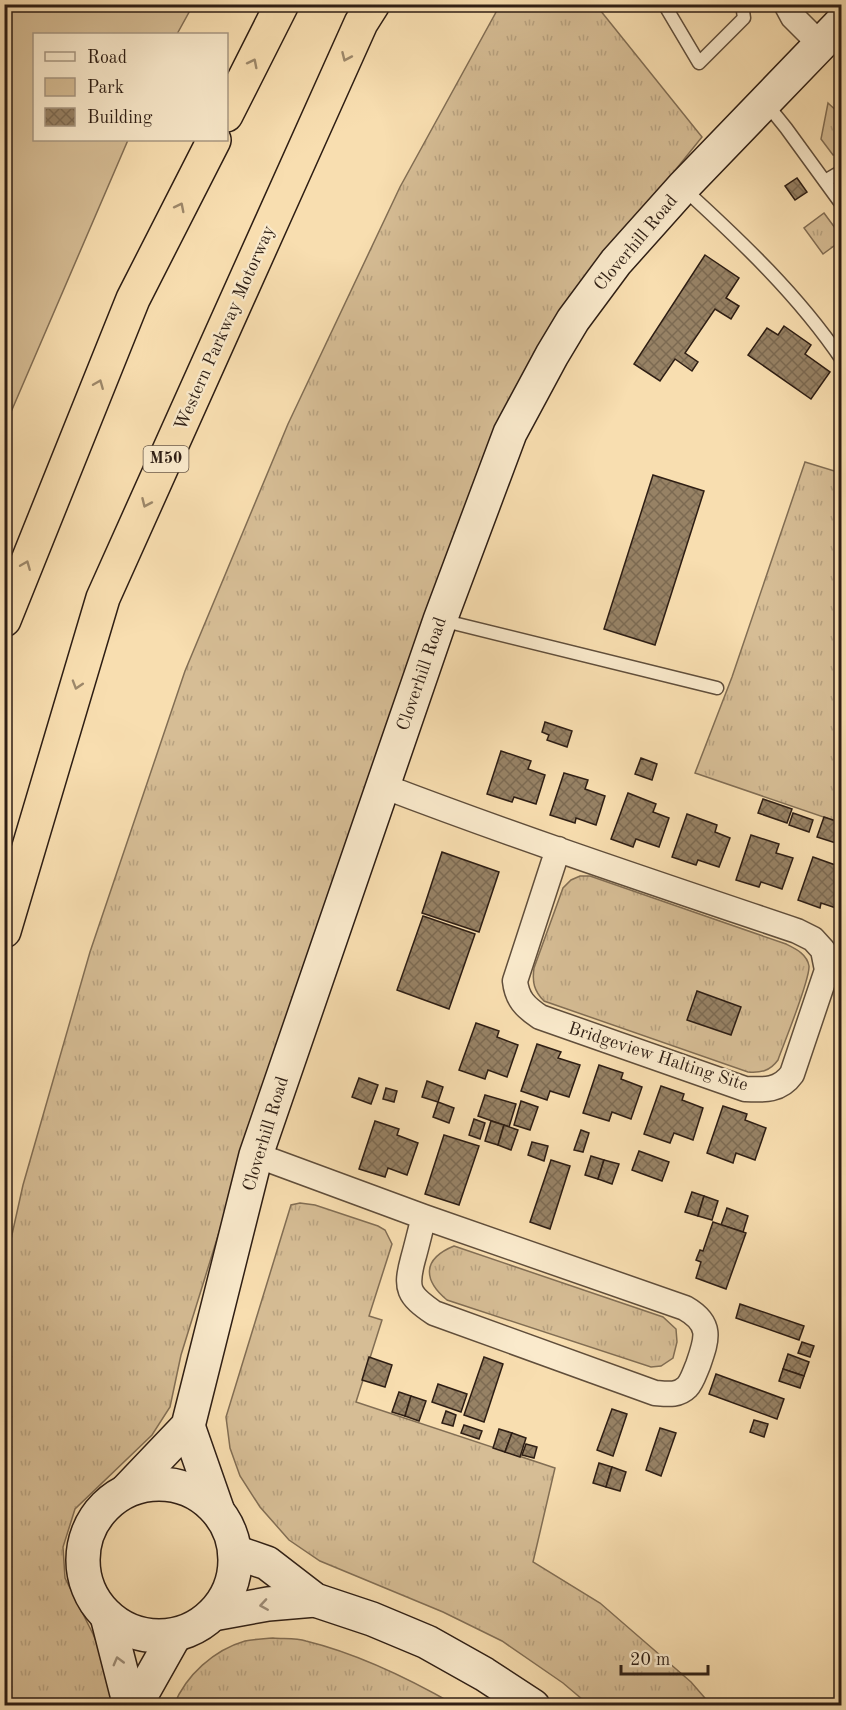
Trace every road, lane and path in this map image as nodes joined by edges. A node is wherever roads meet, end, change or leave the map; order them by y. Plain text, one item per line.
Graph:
1 (282, 4) edge
2 (373, 4) edge
3 (664, 4) edge
4 (742, 4) edge
5 (786, 4) edge
6 (831, 33) edge
7 (765, 102) junction
8 (228, 111) edge
9 (213, 141) edge
10 (842, 171) edge
11 (825, 182) junction
12 (683, 188) junction
13 (842, 205) edge
14 (842, 360) edge
15 (4, 620) edge
16 (440, 620) junction
17 (717, 688) dead end
18 (383, 786) junction
19 (558, 849) junction
20 (4, 931) edge
21 (256, 1155) junction
22 (424, 1217) junction
23 (188, 1426) junction
24 (127, 1490) junction
25 (217, 1509) junction
26 (235, 1552) junction
27 (315, 1600) junction
28 (213, 1614) junction
29 (107, 1616) junction
30 (175, 1635) junction
31 (130, 1706) edge
32 (135, 1706) edge
33 (533, 1706) edge

8 -> 1 highway
2 -> 20 highway, Western Parkway Motorway / M50
3 - 4 lane
5 - 6 street
6 - 7 street, Cloverhill Road
7 - 11 lane
7 - 12 street, Cloverhill Road
15 -> 9 highway
10 - 11 lane
11 - 13 lane
12 - 14 lane
12 - 16 street, Cloverhill Road
16 - 17 lane
16 - 18 street, Cloverhill Road
18 - 19 street, Bridgeview Halting Site
18 - 21 street, Cloverhill Road
19 - 19 street, Bridgeview Halting Site
21 - 22 street
21 - 23 street, Cloverhill Road
22 - 22 street
23 - 24 street, Cloverhill Road
23 - 25 street
24 - 25 street
24 - 29 street
25 - 26 street
26 - 27 street
26 - 28 street
27 -> 28 street
27 - 33 street
28 - 30 street
29 - 30 street
31 -> 29 street
30 - 32 street

